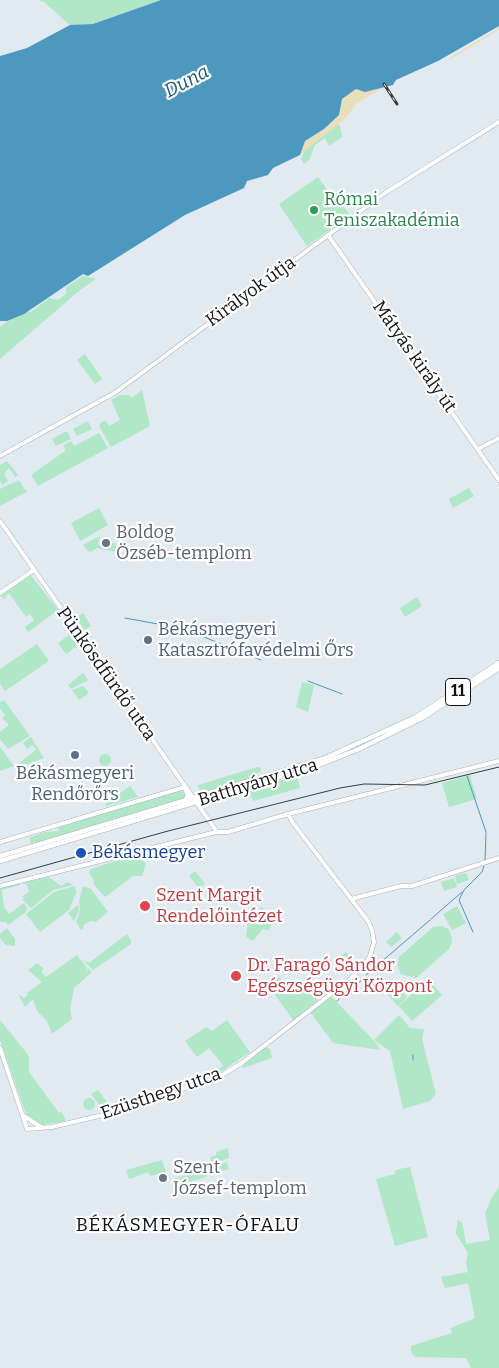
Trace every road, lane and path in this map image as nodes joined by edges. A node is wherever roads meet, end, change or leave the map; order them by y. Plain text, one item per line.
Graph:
1 (499, 122) edge
2 (328, 235) junction
3 (499, 438) edge
4 (478, 450) junction
5 (0, 456) edge
6 (499, 480) edge
7 (0, 521) edge
8 (34, 570) junction
9 (0, 593) edge
10 (499, 663) edge
11 (499, 668) edge
12 (499, 761) edge
13 (186, 787) junction
14 (196, 800) junction
15 (183, 802) junction
16 (288, 814) junction
17 (213, 826) junction
18 (217, 832) junction
19 (199, 836) junction
20 (0, 842) edge
21 (0, 856) edge
22 (499, 858) edge
23 (0, 860) edge
24 (0, 886) edge
25 (351, 899) junction
26 (0, 1048) edge
27 (30, 1124) junction
28 (43, 1128) junction
29 (32, 1130) junction

1 - 2 street, Királyok útja
2 - 4 street, Mátyás király út
2 - 5 street, Királyok útja
3 - 4 street
4 - 6 street, Mátyás király út
7 - 8 street, Pünkösdfürdő utca
8 - 9 street
8 - 13 street, Pünkösdfürdő utca
10 - 14 main road, Batthyány utca / 11
11 - 14 main road, Batthyány utca / 11
12 - 16 street
13 - 14 street, Pünkösdfürdő utca
13 - 15 main road
13 - 20 street
14 - 15 main road, Batthyány utca / 11
14 - 17 street, Pünkösdfürdő utca
14 - 23 main road, Batthyány utca / 11
15 - 21 main road, Batthyány utca / 11
16 - 18 street
16 - 25 street
17 - 18 street, Pünkösdfürdő utca
17 - 19 street
18 - 19 street
19 - 24 street
22 - 25 street
25 - 28 street, Ezüsthegy utca
26 - 27 street
27 - 28 street
27 - 29 street
27 - 29 street
28 - 29 street, Ezüsthegy utca

